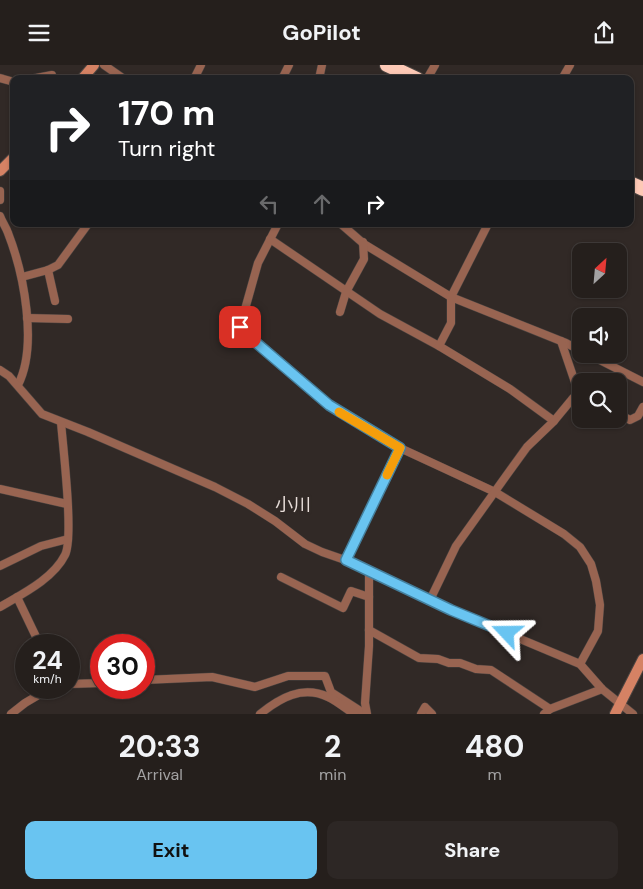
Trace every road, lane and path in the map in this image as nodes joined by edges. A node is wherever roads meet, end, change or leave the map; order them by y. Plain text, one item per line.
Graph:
1 (94, 65) edge
2 (104, 65) edge
3 (387, 65) edge
4 (85, 75) edge
5 (118, 75) edge
6 (408, 75) edge
7 (10, 161) edge
8 (0, 171) edge
9 (0, 191) edge
10 (0, 200) edge
11 (0, 216) edge
12 (86, 227) edge
13 (276, 227) edge
14 (344, 227) edge
15 (487, 227) edge
16 (270, 239) junction
17 (362, 242) junction
18 (48, 270) junction
19 (22, 277) junction
20 (346, 292) junction
21 (452, 297) junction
22 (56, 301) dead end
23 (340, 312) dead end
24 (27, 318) junction
25 (68, 319) dead end
26 (561, 341) junction
27 (439, 346) junction
28 (572, 346) edge
29 (606, 363) edge
30 (0, 370) edge
31 (572, 373) edge
32 (643, 382) edge
33 (18, 385) junction
34 (572, 399) edge
35 (643, 407) edge
36 (627, 418) edge
37 (554, 421) junction
38 (61, 422) junction
39 (400, 448) junction
40 (0, 489) edge
41 (495, 492) junction
42 (67, 504) junction
43 (68, 539) junction
44 (346, 560) junction
45 (0, 566) edge
46 (369, 572) junction
47 (281, 577) dead end
48 (17, 597) junction
49 (368, 597) junction
50 (430, 600) junction
51 (0, 607) edge
52 (369, 630) junction
53 (35, 634) edge
54 (643, 659) edge
55 (580, 664) junction
56 (155, 680) edge
57 (602, 689) junction
58 (32, 699) edge
59 (617, 709) edge
60 (547, 711) edge
61 (11, 714) edge
62 (260, 714) edge
63 (354, 714) edge
64 (360, 714) edge
65 (367, 714) edge
66 (421, 714) edge
67 (432, 714) edge
68 (633, 714) edge

1 - 4 street
2 - 5 street
3 - 6 highway
7 - 8 street
9 - 10 street
11 - 19 street
12 - 18 street
13 - 16 street
14 - 17 street
15 - 21 street
16 - 20 street
16 - 39 street
17 - 20 street
17 - 21 street
18 - 19 street
18 - 22 street
19 - 24 street
20 - 23 street
20 - 27 street
21 - 26 street
21 - 27 street
24 - 25 street
24 - 33 street
26 - 28 street
26 - 31 street
27 - 37 street
29 - 32 street
30 - 33 street
33 - 38 street
34 - 37 street
35 - 36 street
37 - 41 street
38 - 42 street
38 - 44 street
39 - 41 street
39 - 44 street
40 - 42 street
41 - 50 street
41 - 55 street
42 - 43 street
43 - 45 street
43 - 48 street
44 - 46 street
46 - 49 street
46 - 50 street
47 - 49 street
48 - 51 street
48 - 53 street
49 - 52 street
50 - 55 street
52 - 60 street
52 - 65 street
54 - 59 street
55 - 57 street
56 - 64 street
57 - 59 street
57 - 60 street
58 - 61 street
59 - 68 street
62 - 63 street
66 - 67 street

